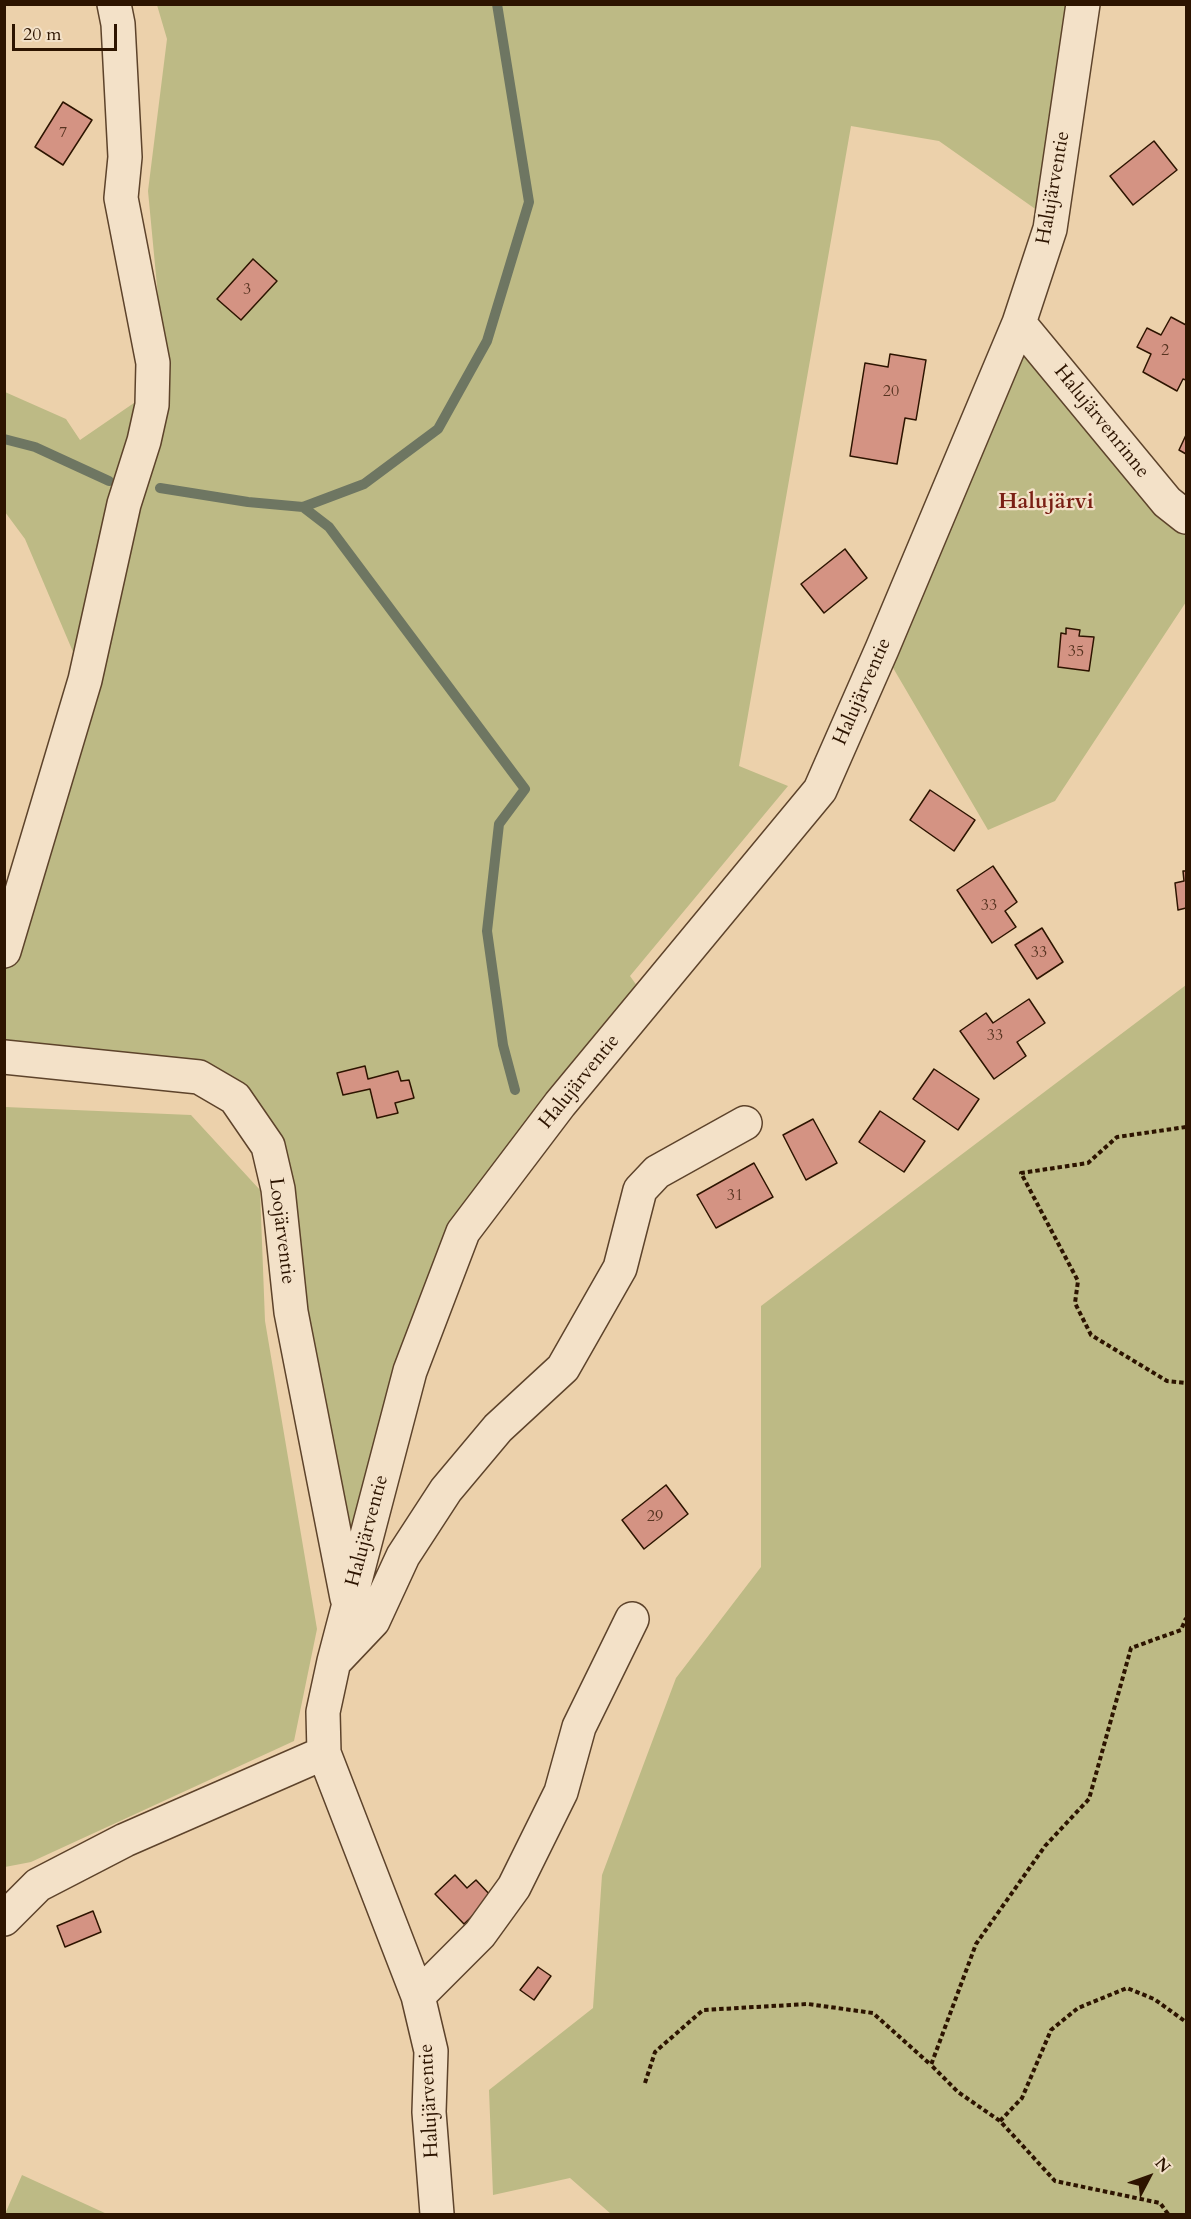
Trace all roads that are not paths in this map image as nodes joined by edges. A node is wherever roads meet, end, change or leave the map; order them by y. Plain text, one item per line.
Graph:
1 (114, 4) edge
2 (1083, 4) edge
3 (1019, 323) junction
4 (1186, 517) edge
5 (4, 951) edge
6 (4, 1057) edge
7 (745, 1123) dead end
8 (348, 1606) junction
9 (632, 1619) dead end
10 (334, 1661) junction
11 (324, 1753) junction
12 (4, 1919) edge
13 (418, 1996) junction
14 (437, 2214) edge

1 - 5 street
2 - 3 street, Halujärventie
3 - 4 street, Halujärvenrinne
3 - 8 street, Halujärventie
6 - 8 street, Loojärventie
7 - 10 street
8 - 10 street, Halujärventie
9 - 13 street
10 - 11 street, Halujärventie
11 - 12 street
11 - 13 street, Halujärventie
13 - 14 street, Halujärventie

